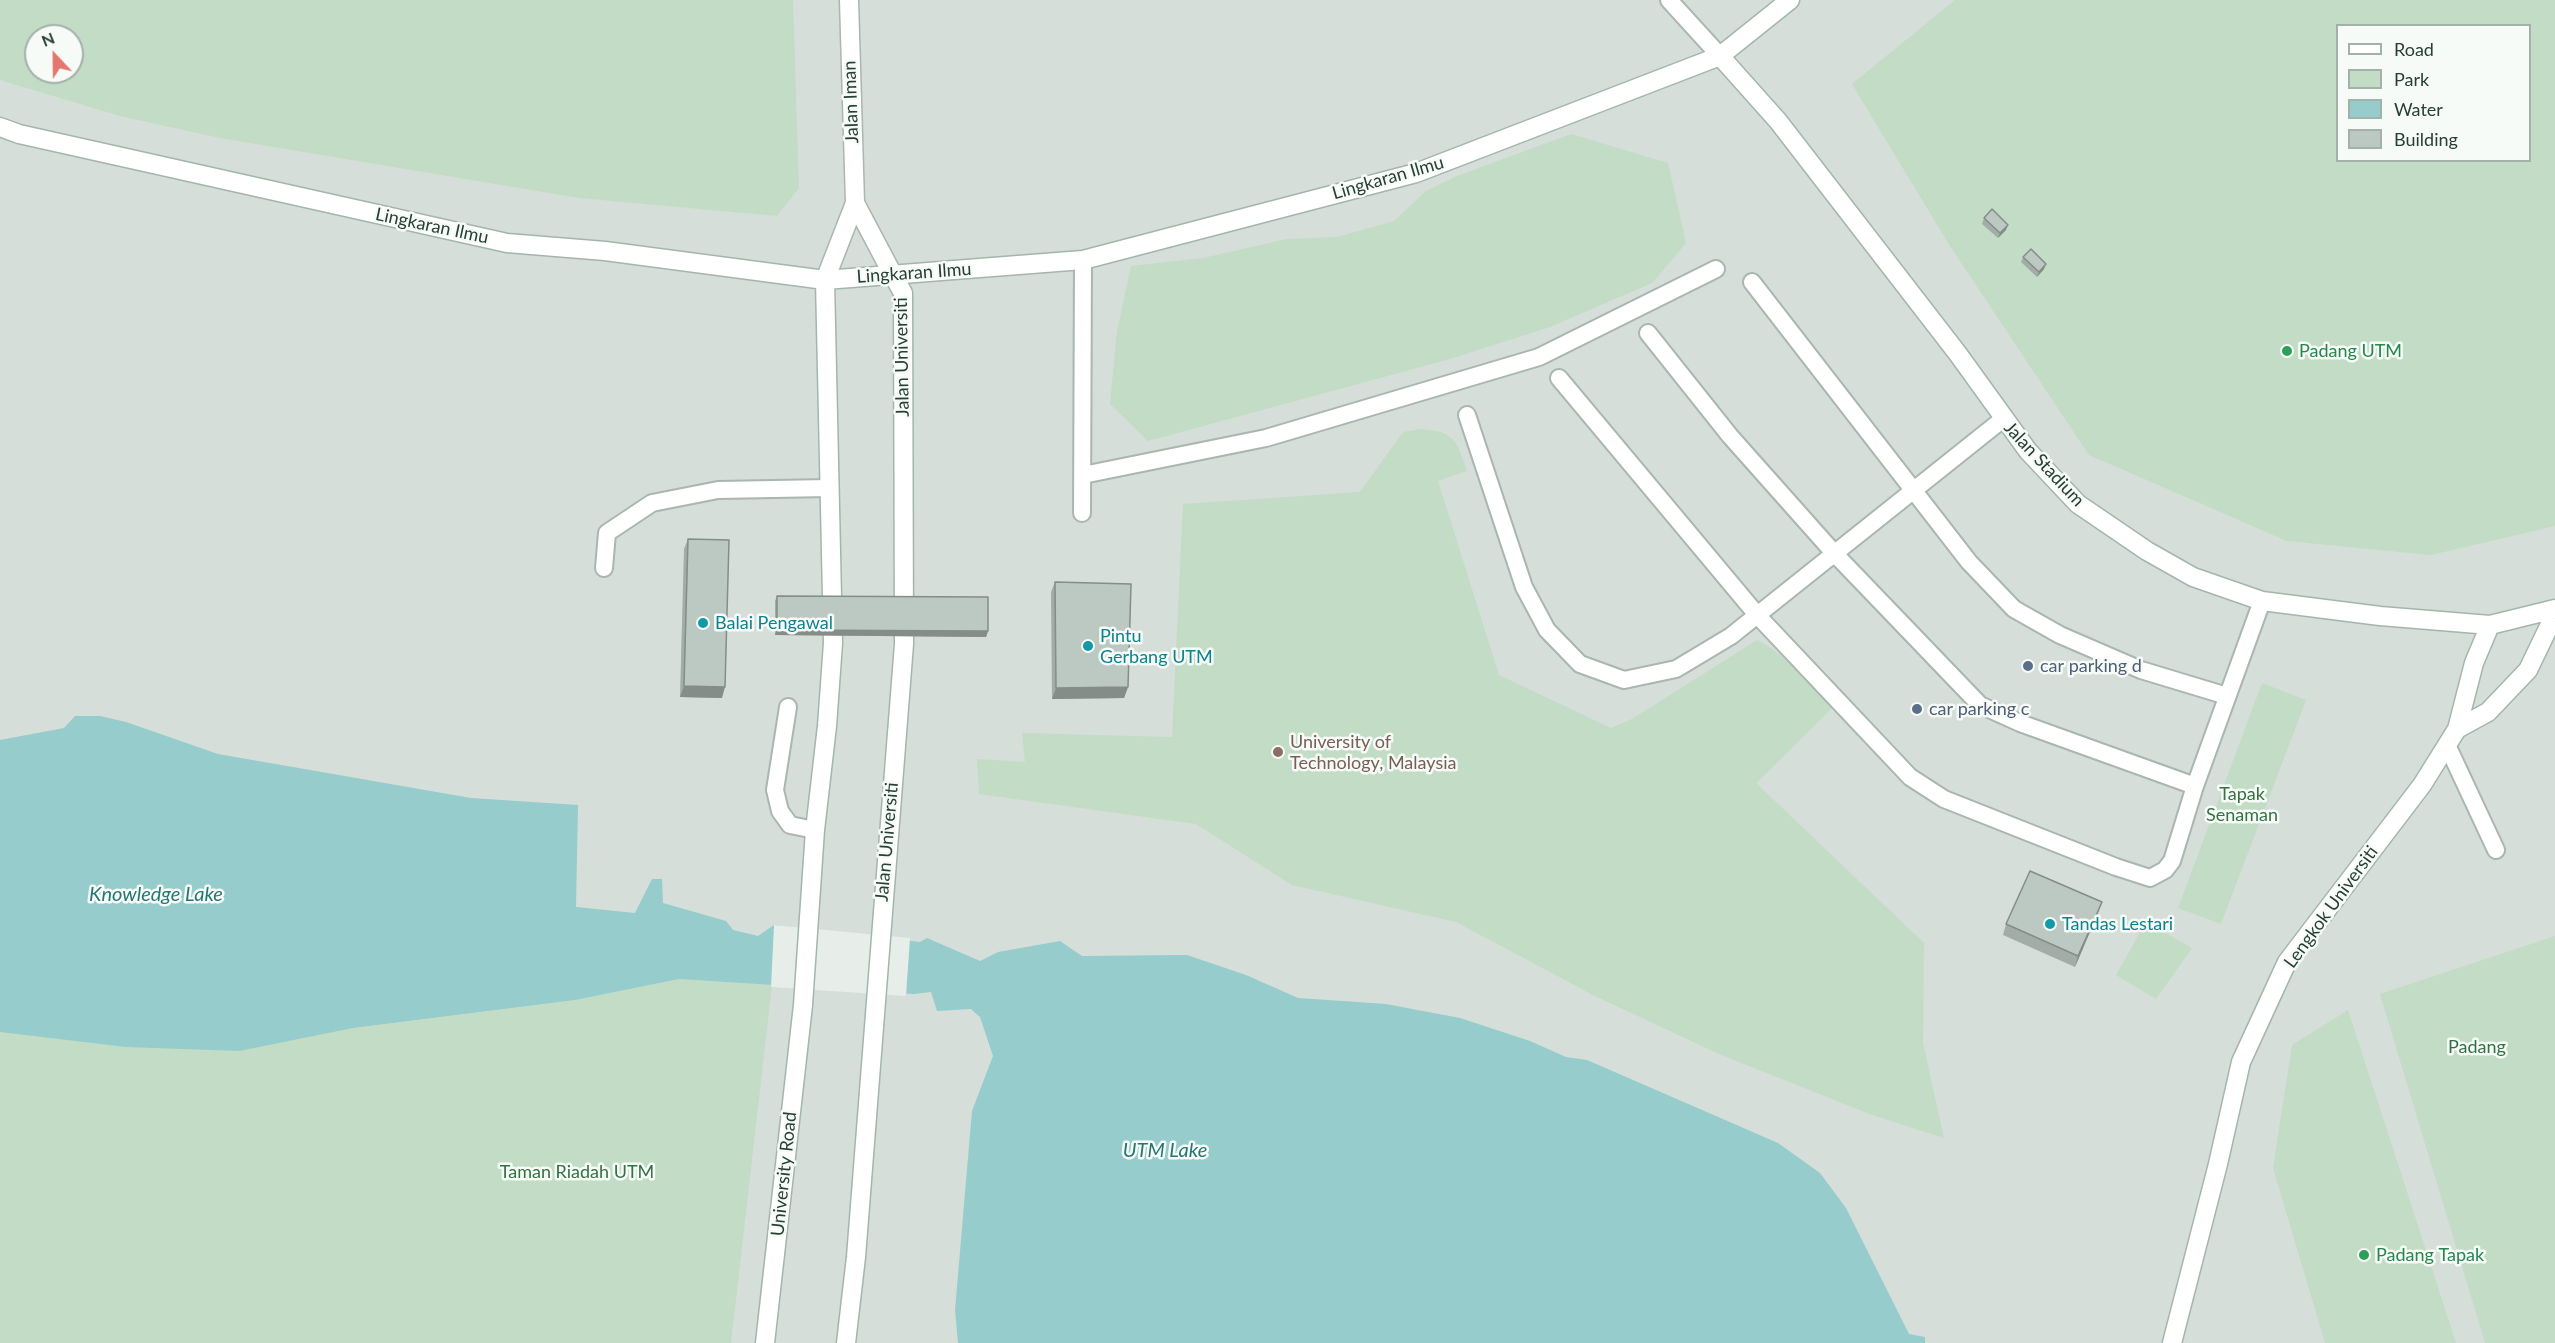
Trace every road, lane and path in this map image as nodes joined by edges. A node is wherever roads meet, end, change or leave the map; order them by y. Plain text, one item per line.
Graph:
1 (849, 0) edge
2 (1669, 0) edge
3 (1790, 0) edge
4 (1720, 56) junction
5 (0, 127) edge
6 (855, 203) junction
7 (1083, 261) junction
8 (1716, 269) dead end
9 (893, 275) junction
10 (825, 280) junction
11 (1752, 282) dead end
12 (1648, 333) dead end
13 (1559, 378) dead end
14 (1467, 416) dead end
15 (2003, 418) junction
16 (1083, 475) junction
17 (829, 488) junction
18 (1914, 489) junction
19 (1082, 513) dead end
20 (1834, 553) junction
21 (604, 568) dead end
22 (2262, 601) junction
23 (2555, 609) edge
24 (2555, 614) edge
25 (1758, 616) junction
26 (2490, 625) junction
27 (2227, 696) junction
28 (788, 707) dead end
29 (2452, 737) junction
30 (2195, 786) junction
31 (815, 830) junction
32 (2496, 850) dead end
33 (765, 1343) edge
34 (846, 1343) edge
35 (2172, 1343) edge

1 - 6 street, Jalan Iman
2 - 4 lane
3 - 4 street, Lingkaran Ilmu
4 - 7 street, Lingkaran Ilmu
4 - 15 street, Jalan Stadium
5 - 10 street, Lingkaran Ilmu
6 - 9 street, Jalan Universiti
6 - 10 street
7 - 9 street, Lingkaran Ilmu
7 - 16 lane
8 - 16 lane
9 - 10 street, Lingkaran Ilmu
9 - 34 street, Jalan Universiti
10 - 17 street
11 - 18 lane
12 - 20 lane
13 - 25 lane
14 - 25 lane
15 - 18 lane
15 - 22 street, Jalan Stadium
16 - 19 lane
17 - 21 lane
17 - 31 street
18 - 20 lane
18 - 27 lane
20 - 25 lane
20 - 30 lane
22 - 26 street, Jalan Stadium
22 - 27 lane
23 - 26 street, Jalan Stadium
24 - 29 street, Lengkok Universiti
25 - 30 lane
26 - 29 street, Lengkok Universiti
27 - 30 lane
28 - 31 lane
29 - 32 lane
29 - 35 street, Lengkok Universiti
31 - 33 street, University Road

